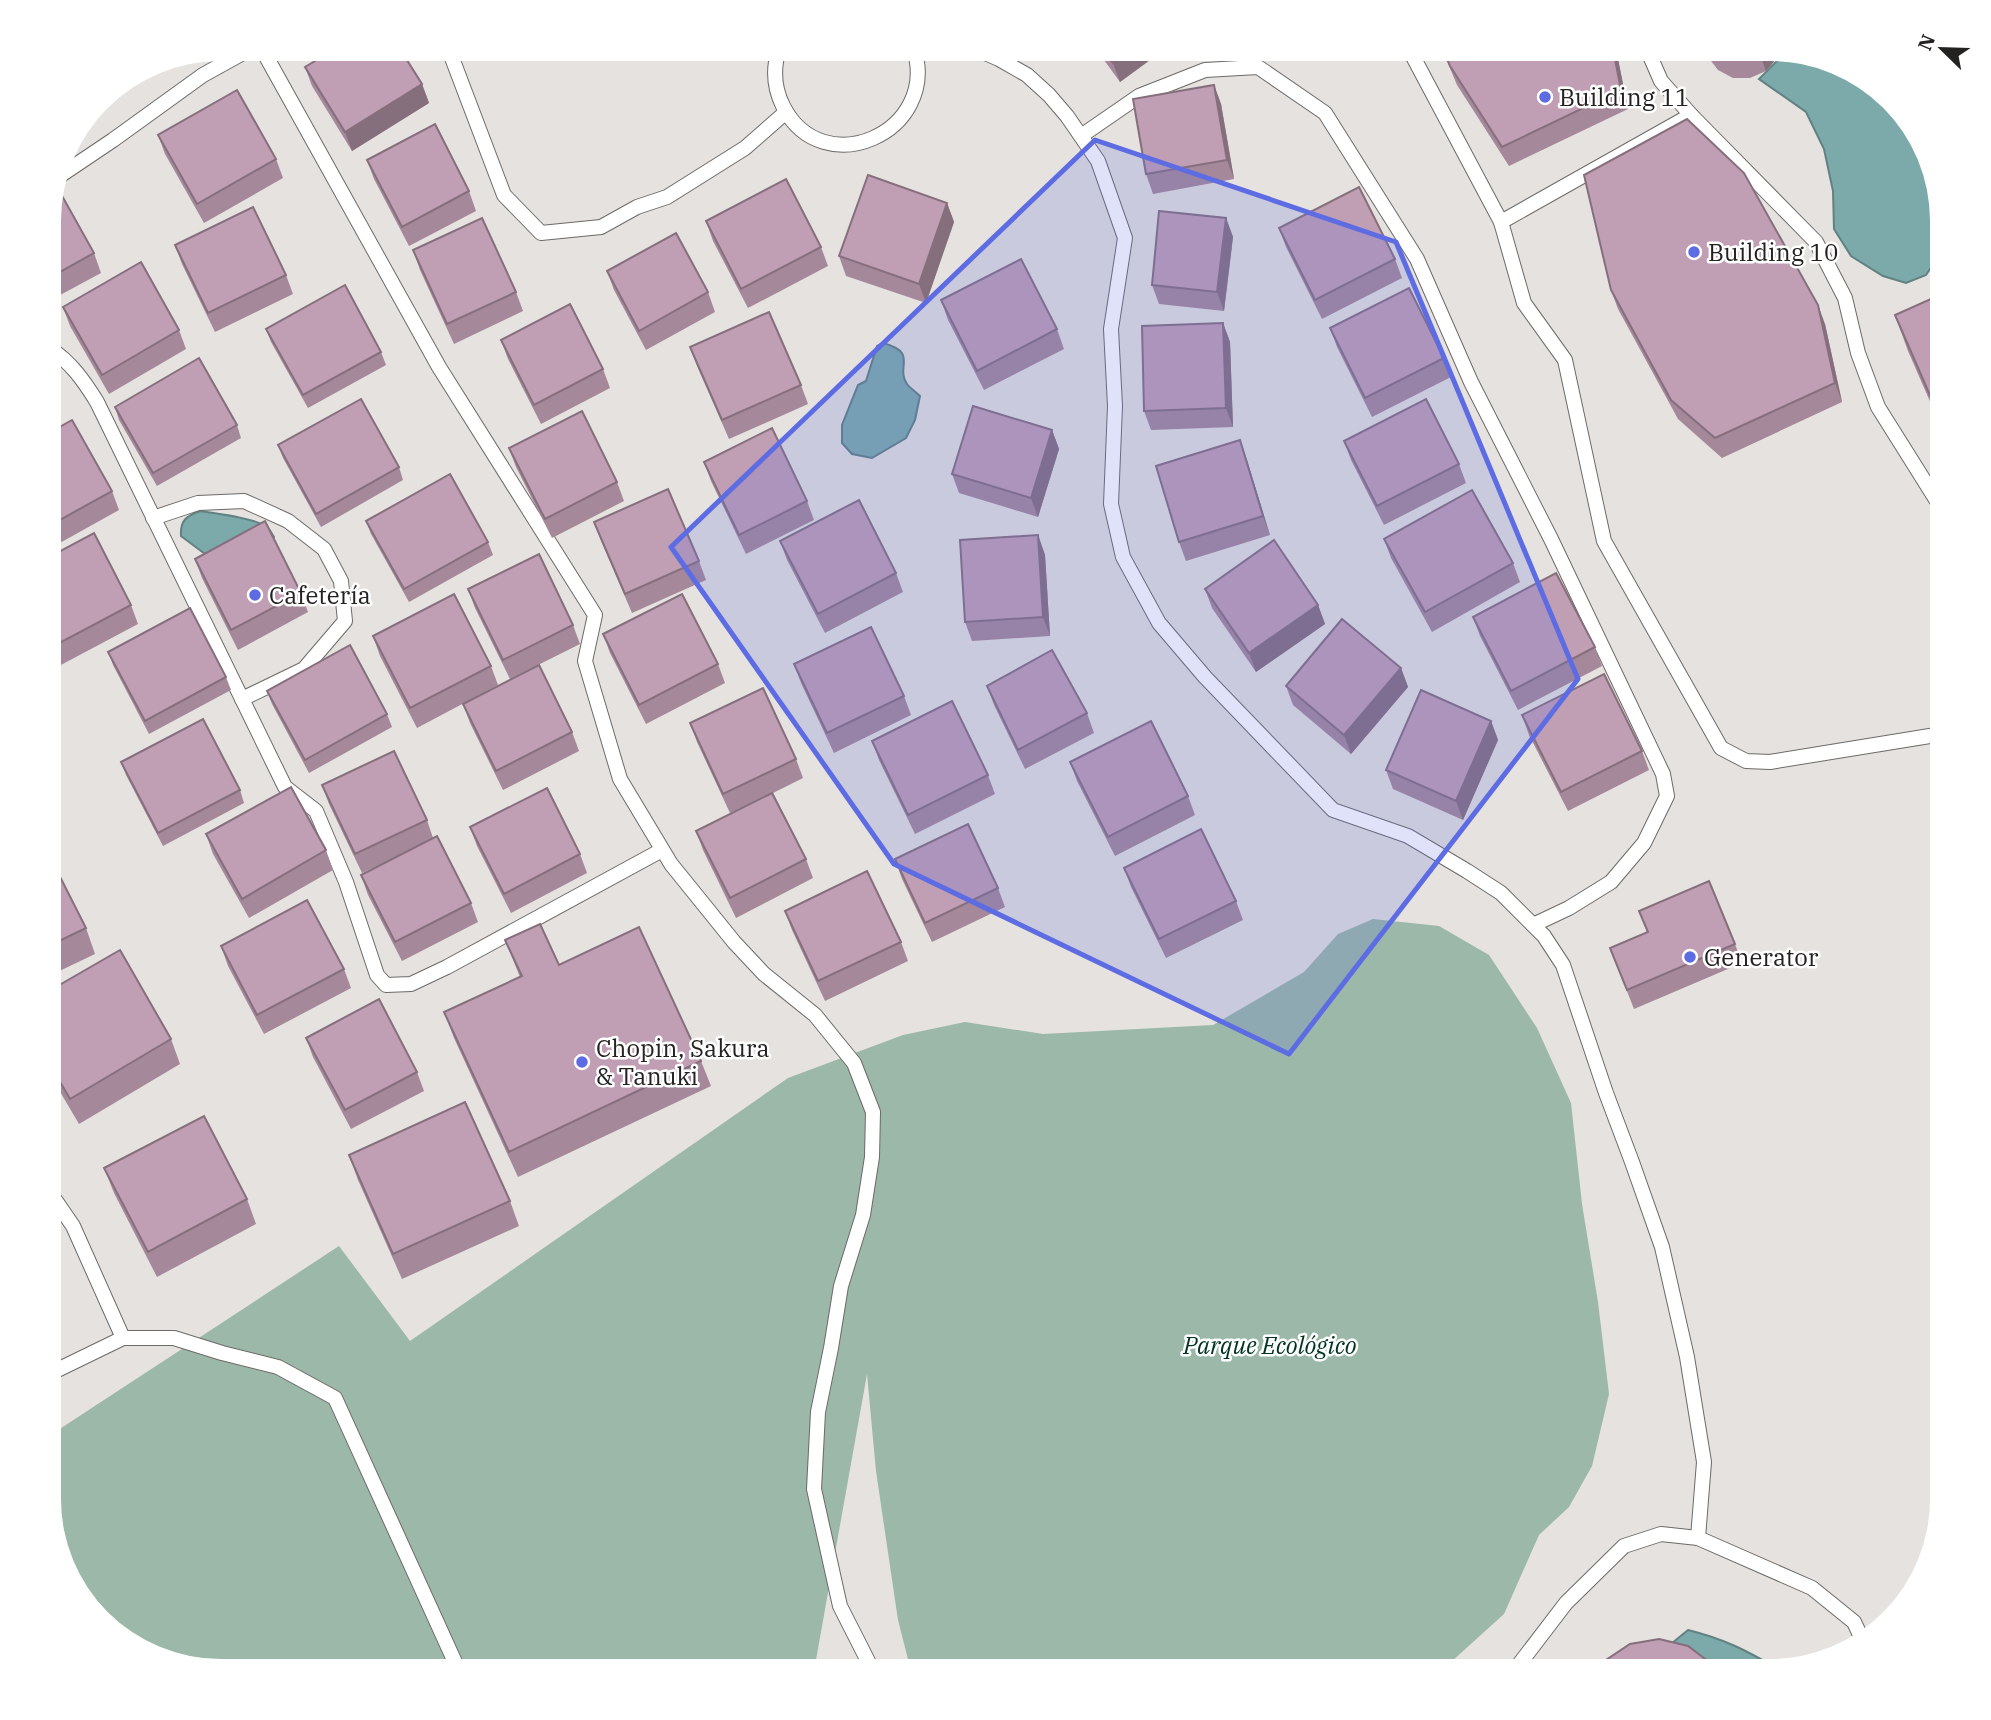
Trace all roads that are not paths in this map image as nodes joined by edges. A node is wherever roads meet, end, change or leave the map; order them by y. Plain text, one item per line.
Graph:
1 (228, 61) edge
2 (269, 61) edge
3 (453, 61) edge
4 (776, 61) edge
5 (916, 61) edge
6 (1002, 61) edge
7 (1415, 61) edge
8 (1652, 61) edge
9 (786, 112) junction
10 (1690, 115) junction
11 (1081, 136) junction
12 (70, 169) edge
13 (1501, 222) junction
14 (62, 357) edge
15 (1930, 490) edge
16 (153, 518) junction
17 (242, 699) junction
18 (1930, 736) edge
19 (663, 850) junction
20 (1533, 925) junction
21 (62, 1210) edge
22 (122, 1338) junction
23 (62, 1368) edge
24 (1698, 1538) junction
25 (1858, 1632) edge
26 (454, 1659) edge
27 (867, 1659) edge
28 (1523, 1659) edge

1 - 12 lane
2 - 19 lane
3 - 9 lane
4 - 9 lane
5 - 9 lane
6 - 11 lane
7 - 13 lane
8 - 10 lane
10 - 13 lane
10 - 15 lane
11 - 20 lane
11 - 20 lane
13 - 18 lane
14 - 16 lane
16 - 17 lane
16 - 17 lane
17 - 19 lane
19 - 27 lane
20 - 24 lane
21 - 22 lane
22 - 23 lane
22 - 26 lane
24 - 25 lane
24 - 28 lane

